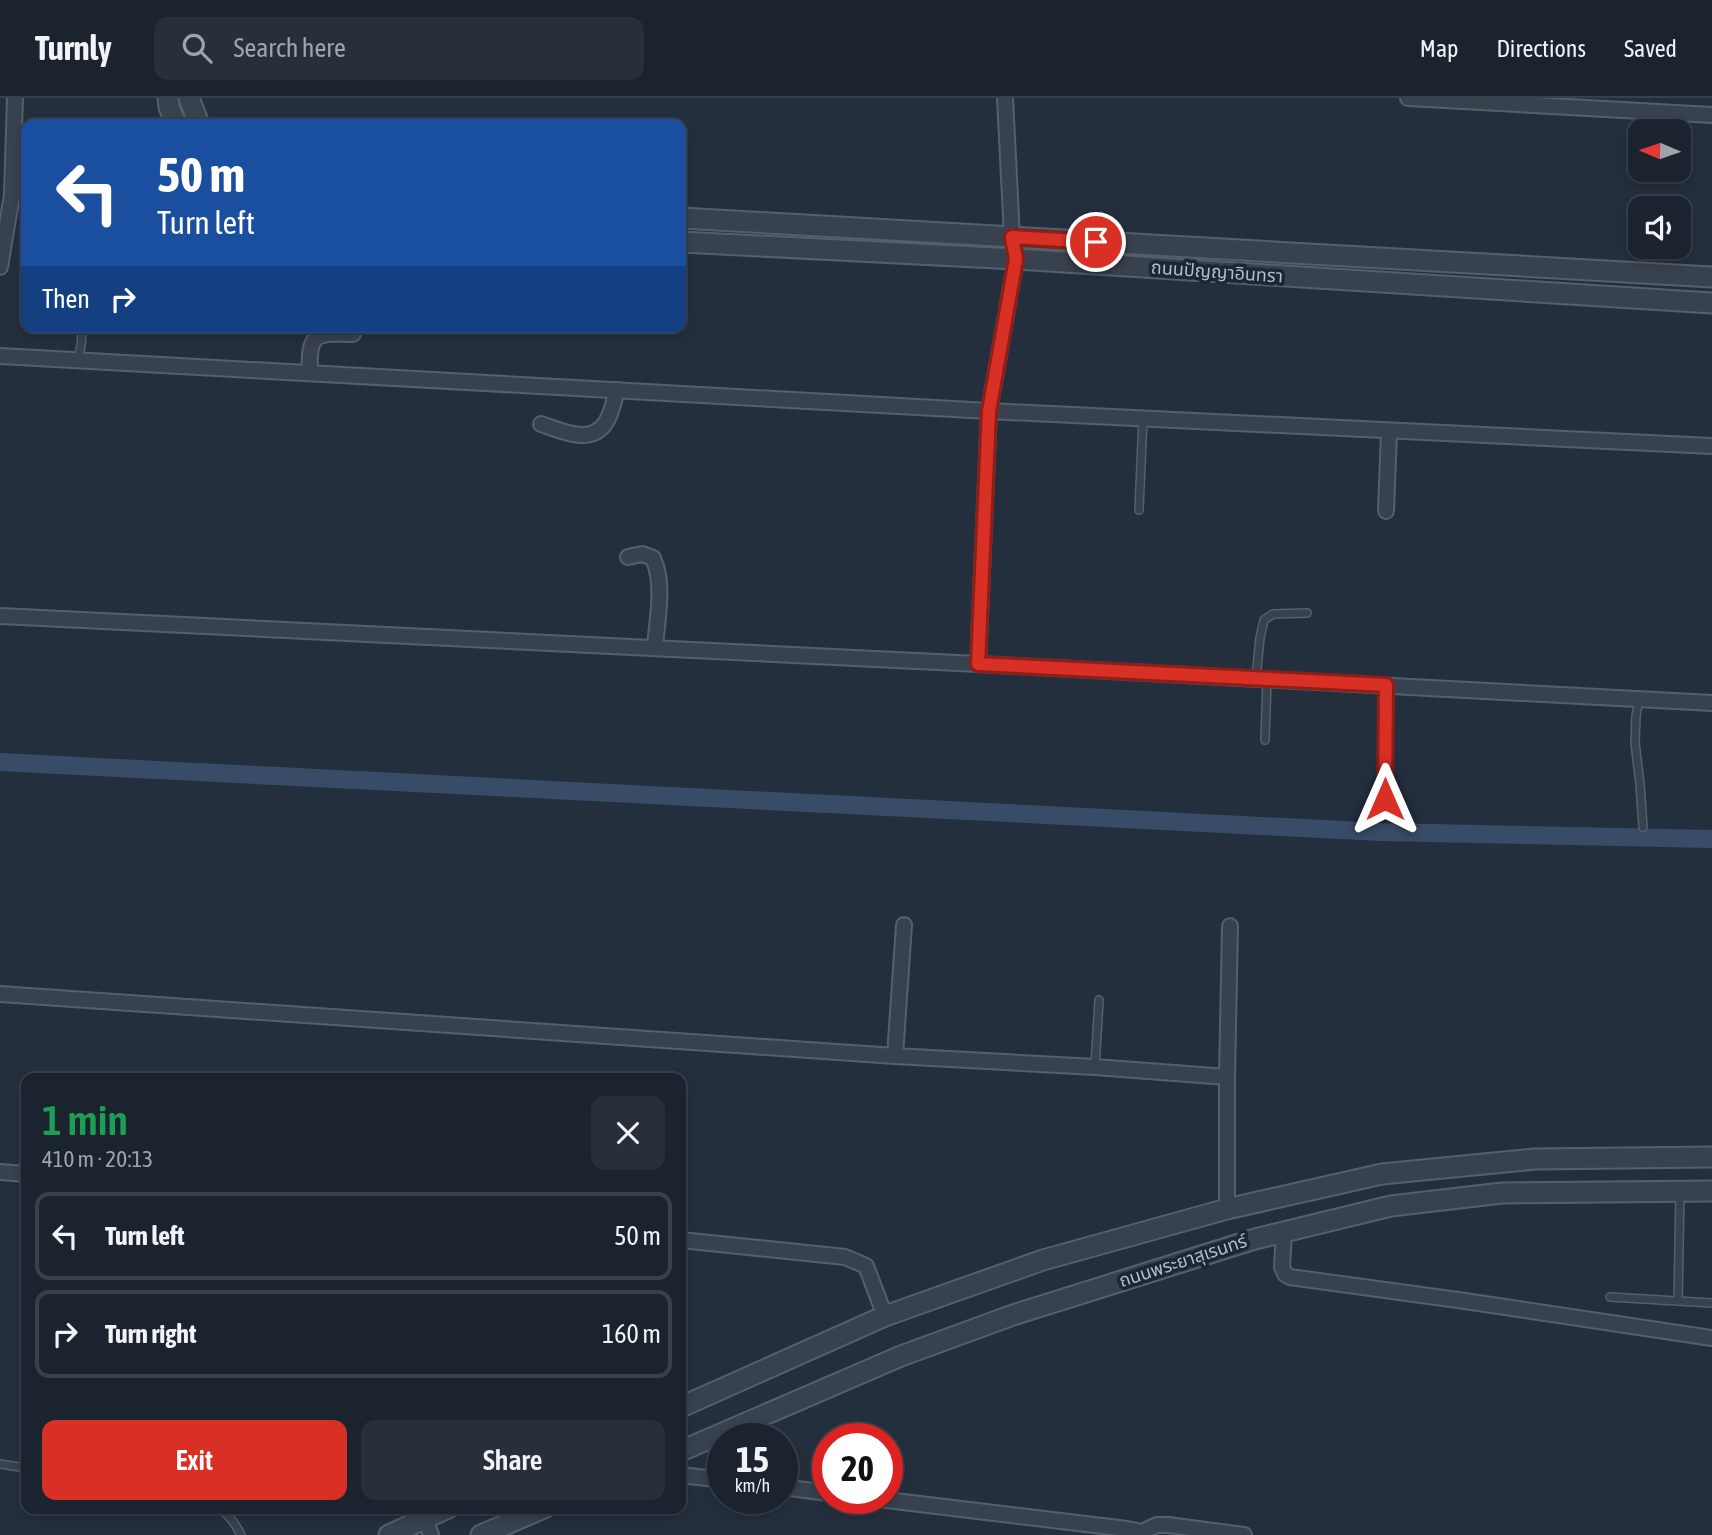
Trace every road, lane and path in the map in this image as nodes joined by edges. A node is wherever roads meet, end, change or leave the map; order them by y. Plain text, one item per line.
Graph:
1 (15, 98) edge
2 (168, 98) edge
3 (188, 98) edge
4 (1005, 98) edge
5 (1408, 98) edge
6 (1712, 106) edge
7 (1712, 115) edge
8 (174, 119) edge
9 (197, 119) edge
10 (686, 218) edge
11 (1012, 237) junction
12 (686, 242) edge
13 (1016, 259) junction
14 (0, 267) edge
15 (1712, 277) edge
16 (1712, 303) edge
17 (82, 333) edge
18 (353, 334) dead end
19 (0, 356) edge
20 (78, 360) junction
21 (310, 373) junction
22 (617, 390) junction
23 (989, 411) junction
24 (1143, 419) junction
25 (541, 424) dead end
26 (1389, 431) junction
27 (1712, 446) edge
28 (1139, 510) dead end
29 (1387, 511) dead end
30 (628, 557) dead end
31 (1307, 613) dead end
32 (0, 616) edge
33 (655, 648) junction
34 (978, 664) junction
35 (1261, 679) junction
36 (1386, 685) junction
37 (1639, 699) junction
38 (1712, 703) edge
39 (1265, 740) dead end
40 (1385, 799) dead end
41 (1643, 827) dead end
42 (904, 925) dead end
43 (1230, 926) dead end
44 (0, 994) edge
45 (1099, 1000) dead end
46 (895, 1056) junction
47 (1094, 1067) junction
48 (1227, 1077) junction
49 (1712, 1157) edge
50 (0, 1172) edge
51 (21, 1174) edge
52 (1680, 1191) junction
53 (1712, 1191) edge
54 (1227, 1209) junction
55 (1284, 1231) junction
56 (686, 1241) edge
57 (1610, 1297) dead end
58 (1678, 1301) junction
59 (1712, 1303) edge
60 (885, 1315) junction
61 (1712, 1338) edge
62 (686, 1405) edge
63 (686, 1449) edge
64 (0, 1464) edge
65 (21, 1467) edge
66 (686, 1476) edge
67 (707, 1478) edge
68 (903, 1502) edge
69 (226, 1514) edge
70 (442, 1514) edge
71 (530, 1514) edge
72 (428, 1527) edge
73 (1142, 1534) edge
74 (241, 1535) edge
75 (389, 1535) edge
76 (481, 1535) edge
77 (1244, 1535) edge

1 - 14 street
2 - 8 street
3 - 9 street
4 - 11 street
5 - 7 street
6 - 7 street
10 - 11 street, ถนนปัญญาอินทรา
11 - 13 street
11 - 15 street, ถนนปัญญาอินทรา
12 - 13 street, ถนนปัญญาอินทรา
13 - 16 street, ถนนปัญญาอินทรา
13 - 23 street
17 - 20 lane
18 - 21 street
19 - 20 street
20 - 21 street
21 - 22 street
22 - 23 street
22 - 25 street
23 - 24 street
23 - 34 street
24 - 26 street
24 - 28 lane
26 - 27 street
26 - 29 street
30 - 33 street
31 - 35 lane
32 - 33 street
33 - 34 street
34 - 35 street
35 - 36 street
35 - 39 lane
36 - 37 street
36 - 40 lane
37 - 38 street
37 - 41 lane
42 - 46 street
43 - 48 street
44 - 46 street
45 - 47 lane
46 - 47 street
47 - 48 street
48 - 54 street
49 - 54 street, ถนนพระยาสุเรนทร์
50 - 51 street
52 - 53 street, ถนนพระยาสุเรนทร์
52 - 55 street, ถนนพระยาสุเรนทร์
52 - 58 lane
54 - 60 street, ถนนพระยาสุเรนทร์
55 - 61 street
55 - 63 street, ถนนพระยาสุเรนทร์
56 - 60 street
57 - 58 lane
58 - 59 lane
60 - 62 street, ถนนพระยาสุเรนทร์
64 - 65 lane
66 - 67 street
68 - 73 street
69 - 74 lane
70 - 72 street
71 - 76 street
72 - 75 street
73 - 77 street

